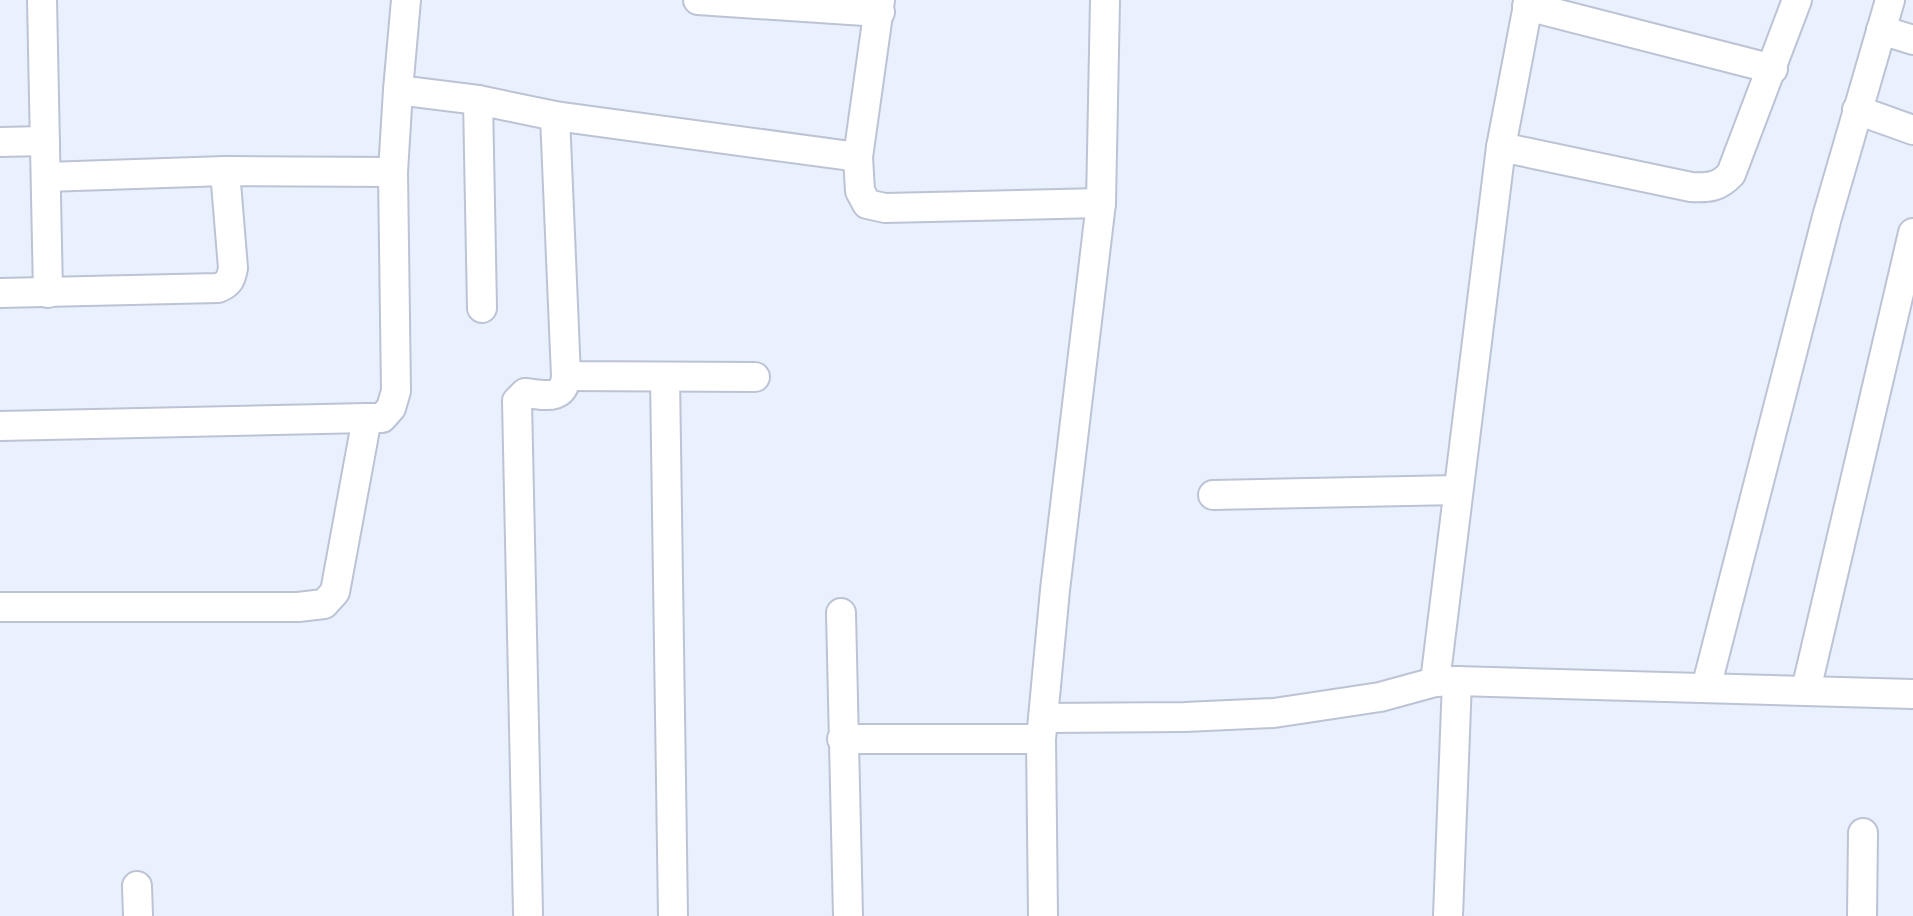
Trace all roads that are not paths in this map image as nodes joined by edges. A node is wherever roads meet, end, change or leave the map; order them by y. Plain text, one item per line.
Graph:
1 (42, 0) edge
2 (406, 0) edge
3 (698, 0) edge
4 (1105, 0) edge
5 (1797, 0) edge
6 (1890, 0) edge
7 (1528, 3) edge
8 (880, 6) edge
9 (1881, 30) junction
10 (1913, 40) edge
11 (1773, 69) junction
12 (398, 90) junction
13 (478, 100) junction
14 (1857, 110) junction
15 (555, 116) junction
16 (1913, 130) edge
17 (45, 141) junction
18 (0, 142) edge
19 (1501, 147) junction
20 (858, 157) junction
21 (225, 171) junction
22 (393, 172) junction
23 (46, 177) junction
24 (1101, 203) junction
25 (1913, 233) edge
26 (0, 293) edge
27 (48, 293) junction
28 (482, 308) dead end
29 (566, 376) junction
30 (665, 377) junction
31 (755, 377) dead end
32 (367, 418) junction
33 (0, 426) edge
34 (1458, 490) junction
35 (1213, 495) dead end
36 (0, 607) edge
37 (841, 613) dead end
38 (1446, 682) junction
39 (1706, 688) junction
40 (1806, 690) junction
41 (1913, 694) edge
42 (1043, 728) junction
43 (842, 739) junction
44 (1863, 833) dead end
45 (137, 886) dead end
46 (528, 913) dead end
47 (138, 916) edge
48 (673, 916) edge
49 (848, 916) edge
50 (1043, 916) edge
51 (1448, 916) edge
52 (1862, 916) edge

1 - 17 street
2 - 12 street
3 - 8 street
4 - 24 street
5 - 11 street
6 - 9 street
7 - 11 street
7 - 19 street
8 - 20 street
9 - 10 street
9 - 14 street
11 - 19 street
12 - 13 street
12 - 22 street
13 - 15 street
13 - 28 street
14 - 16 street
14 - 39 street
15 - 20 street
15 - 29 street
17 - 18 street
17 - 23 street
19 - 34 street
20 - 24 street
21 - 22 street
21 - 23 street
21 - 27 street
22 - 32 street
23 - 27 street
24 - 42 street
25 - 40 street
26 - 27 street
29 - 30 street
29 - 46 street
30 - 31 street
30 - 48 street
32 - 33 street
32 - 36 street
34 - 35 street
34 - 38 street
37 - 43 street
38 - 39 street
38 - 42 street
38 - 51 street
39 - 40 street
40 - 41 street
42 - 43 street
42 - 50 street
43 - 49 street
44 - 52 street
45 - 47 street

